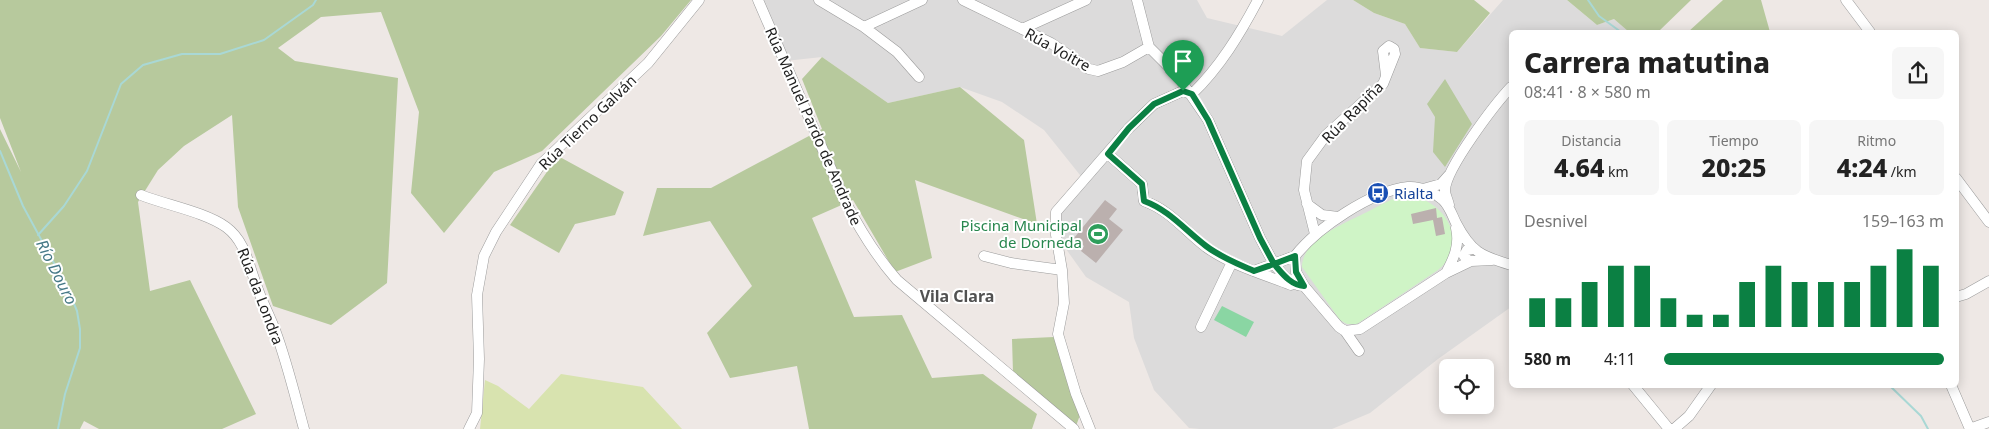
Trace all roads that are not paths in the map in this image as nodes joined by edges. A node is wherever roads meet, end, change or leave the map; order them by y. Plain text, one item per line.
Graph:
1 (699, 0) edge
2 (758, 0) edge
3 (819, 0) edge
4 (827, 0) edge
5 (922, 0) edge
6 (1086, 0) edge
7 (1137, 0) edge
8 (1258, 0) edge
9 (1846, 0) edge
10 (965, 1) edge
11 (834, 8) junction
12 (864, 27) junction
13 (1022, 29) junction
14 (1868, 30) edge
15 (1149, 47) junction
16 (1386, 76) junction
17 (919, 77) dead end
18 (1509, 89) edge
19 (1192, 94) junction
20 (1108, 154) junction
21 (1452, 172) junction
22 (1959, 182) edge
23 (1423, 189) junction
24 (140, 195) dead end
25 (1307, 204) junction
26 (1338, 217) junction
27 (1454, 217) junction
28 (1989, 222) edge
29 (1315, 234) junction
30 (1472, 249) junction
31 (984, 256) dead end
32 (1295, 256) junction
33 (1492, 260) junction
34 (1232, 262) junction
35 (1469, 262) junction
36 (1274, 264) junction
37 (1509, 264) edge
38 (1062, 270) junction
39 (1254, 271) junction
40 (1446, 273) junction
41 (1989, 281) edge
42 (1306, 288) junction
43 (1959, 296) edge
44 (1201, 327) dead end
45 (1345, 331) junction
46 (1359, 352) dead end
47 (1635, 388) edge
48 (1709, 388) edge
49 (1953, 388) edge
50 (1989, 422) edge
51 (472, 428) edge
52 (1973, 428) edge
53 (304, 429) edge
54 (1074, 429) edge
55 (1090, 429) edge
56 (1669, 429) edge
57 (1674, 429) edge

1 - 51 street, Rúa Tierno Galván
2 - 54 street, Rúa Manuel Pardo de Andrade
3 - 11 street
4 - 11 street
5 - 12 street
6 - 13 street
7 - 15 street
8 - 19 street
9 - 14 street
10 - 13 street, Rúa Voitre
11 - 12 street
12 - 17 street
13 - 15 street, Rúa Voitre
15 - 19 street
16 - 16 street, Rúa Rapiña
16 - 25 street, Rúa Rapiña
18 - 21 street
19 - 20 street
19 - 36 street
20 - 34 street
20 - 38 street
21 - 23 street
21 - 27 street
22 - 28 street
23 - 26 street
23 - 27 street
24 - 53 street, Rúa da Londra
25 - 26 street
25 - 29 street, Rúa Rapiña
26 - 29 street
27 - 30 street
27 - 40 street
29 - 32 street
30 - 33 street
30 - 35 street
31 - 38 street
32 - 36 street
32 - 42 street
33 - 35 street
33 - 37 street
34 - 39 street
34 - 44 street
35 - 40 street
36 - 39 street
36 - 42 street
38 - 55 street
39 - 42 street
40 - 45 street
41 - 43 street
42 - 45 street
45 - 46 street
47 - 56 street
48 - 57 street
49 - 52 street
50 - 52 street

